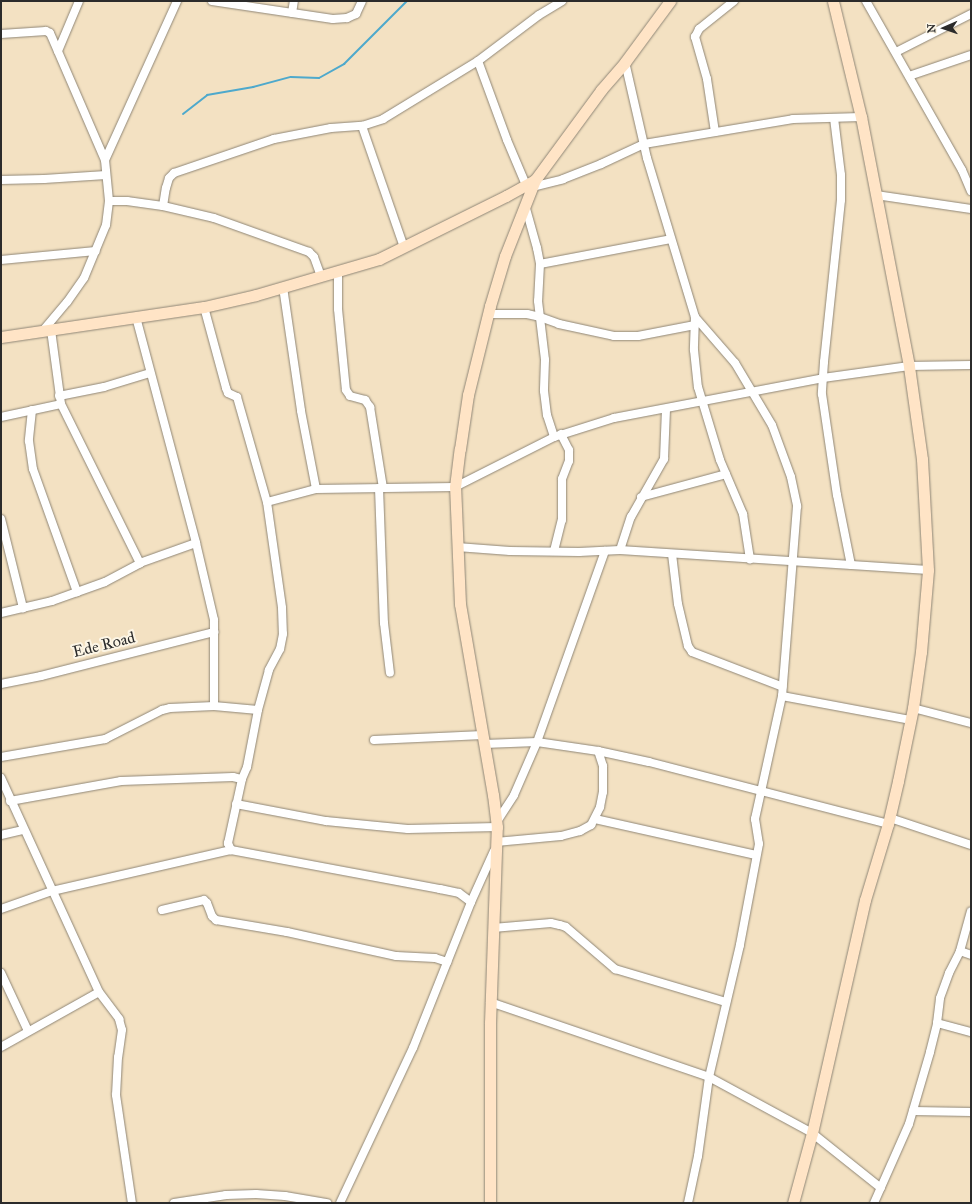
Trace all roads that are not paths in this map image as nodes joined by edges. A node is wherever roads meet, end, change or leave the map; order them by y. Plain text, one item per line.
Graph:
1 (79, 1) edge
2 (177, 1) edge
3 (212, 1) edge
4 (294, 1) edge
5 (362, 1) edge
6 (562, 1) edge
7 (670, 1) edge
8 (734, 1) edge
9 (866, 1) edge
10 (836, 2) edge
11 (292, 13) junction
12 (971, 14) edge
13 (1, 34) edge
14 (58, 51) junction
15 (896, 52) junction
16 (971, 55) edge
17 (478, 61) junction
18 (626, 62) junction
19 (909, 76) junction
20 (861, 117) junction
21 (834, 118) junction
22 (362, 126) junction
23 (715, 132) junction
24 (644, 144) junction
25 (105, 160) junction
26 (106, 174) junction
27 (1, 180) edge
28 (531, 184) junction
29 (971, 191) edge
30 (876, 195) junction
31 (110, 201) junction
32 (525, 205) junction
33 (163, 206) junction
34 (971, 208) edge
35 (671, 239) junction
36 (404, 248) junction
37 (96, 251) junction
38 (1, 260) edge
39 (540, 264) junction
40 (338, 271) junction
41 (321, 276) junction
42 (284, 287) junction
43 (204, 307) junction
44 (488, 314) junction
45 (136, 317) junction
46 (540, 317) junction
47 (695, 321) junction
48 (47, 331) junction
49 (1, 337) edge
50 (971, 365) edge
51 (909, 366) junction
52 (150, 373) junction
53 (823, 378) junction
54 (752, 392) junction
55 (60, 400) junction
56 (702, 402) junction
57 (666, 408) junction
58 (32, 410) junction
59 (1, 417) edge
60 (557, 436) junction
61 (726, 474) junction
62 (455, 487) junction
63 (381, 488) junction
64 (316, 489) junction
65 (641, 497) junction
66 (267, 502) junction
67 (1, 520) edge
68 (196, 543) junction
69 (456, 547) junction
70 (620, 550) junction
71 (605, 551) junction
72 (554, 552) junction
73 (672, 554) junction
74 (750, 559) junction
75 (792, 561) junction
76 (140, 563) junction
77 (851, 565) junction
78 (928, 570) junction
79 (77, 592) junction
80 (23, 608) junction
81 (1, 613) edge
82 (214, 632) junction
83 (390, 673) dead end
84 (1, 684) edge
85 (783, 692) junction
86 (214, 706) junction
87 (913, 708) junction
88 (258, 710) junction
89 (910, 720) junction
90 (971, 723) edge
91 (374, 740) dead end
92 (483, 740) junction
93 (537, 742) junction
94 (598, 751) junction
95 (1, 757) edge
96 (1, 778) edge
97 (242, 779) junction
98 (761, 792) junction
99 (10, 800) junction
100 (236, 804) junction
101 (595, 819) junction
102 (889, 821) junction
103 (497, 825) junction
104 (23, 830) junction
105 (1, 835) edge
106 (496, 844) junction
107 (971, 845) edge
108 (231, 850) junction
109 (756, 855) junction
110 (52, 891) junction
111 (471, 902) junction
112 (1, 909) edge
113 (162, 910) dead end
114 (971, 911) edge
115 (493, 928) junction
116 (960, 951) junction
117 (971, 955) edge
118 (447, 962) junction
119 (1, 974) edge
120 (99, 992) junction
121 (490, 1002) junction
122 (726, 1002) junction
123 (937, 1023) junction
124 (28, 1031) junction
125 (971, 1032) edge
126 (1, 1047) edge
127 (709, 1077) junction
128 (913, 1111) junction
129 (971, 1112) edge
130 (812, 1133) junction
131 (881, 1188) junction
132 (132, 1203) edge
133 (174, 1203) edge
134 (327, 1203) edge
135 (340, 1203) edge
136 (490, 1203) edge
137 (688, 1203) edge
138 (793, 1203) edge
139 (874, 1203) edge

1 - 14 street
2 - 25 street
3 - 11 street
4 - 11 street
5 - 11 street
6 - 17 street
7 - 18 street
8 - 23 street
9 - 15 street
10 - 20 street
12 - 15 street
13 - 14 street
14 - 25 street
15 - 19 street
16 - 19 street
17 - 22 street
17 - 28 street
18 - 24 street
18 - 28 street
19 - 29 street
20 - 21 street
20 - 30 street
21 - 23 street
21 - 53 street
22 - 33 street
22 - 36 street
23 - 24 street
24 - 28 street
24 - 35 street
25 - 26 street
26 - 27 street
26 - 31 street
28 - 32 street
28 - 36 street
30 - 34 street
30 - 51 street
31 - 33 street
31 - 37 street
32 - 39 street
32 - 44 street
33 - 41 street
35 - 39 street
35 - 47 street
36 - 40 street
37 - 38 street
37 - 48 street
39 - 46 street
40 - 41 street
40 - 63 street
41 - 42 street
42 - 43 street
42 - 64 street
43 - 45 street
43 - 66 street
44 - 46 street
44 - 62 street
45 - 48 street
45 - 52 street
46 - 47 street
46 - 60 street
47 - 54 street
47 - 56 street
48 - 49 street
48 - 55 street
50 - 51 street
51 - 53 street
51 - 78 street
52 - 55 street
52 - 68 street
53 - 54 street
53 - 77 street
54 - 56 street
54 - 75 street
55 - 58 street
55 - 76 street
56 - 57 street
56 - 61 street
57 - 60 street
57 - 65 street
58 - 59 street
58 - 79 street
60 - 62 street
60 - 72 street
61 - 65 street
61 - 74 street
62 - 63 street
62 - 69 street
63 - 64 street
63 - 83 street
64 - 66 street
65 - 70 street
66 - 88 street
67 - 80 street
68 - 76 street
68 - 82 street
69 - 72 street
69 - 92 street
70 - 71 street
70 - 73 street
71 - 72 street
71 - 93 street
73 - 74 street
73 - 85 street
74 - 75 street
75 - 77 street
75 - 85 street
76 - 79 street
77 - 78 street
78 - 87 street
79 - 80 street
80 - 81 street
82 - 84 street, Ede Road
82 - 86 street
85 - 89 street
85 - 98 street
86 - 88 street
86 - 95 street
87 - 89 street
87 - 90 street
88 - 97 street
89 - 102 street
91 - 92 street
92 - 93 street
92 - 103 street
93 - 94 street
93 - 103 street
94 - 98 street
94 - 101 street
96 - 99 street
97 - 99 street
97 - 100 street
98 - 102 street
98 - 109 street
99 - 104 street
100 - 103 street
100 - 108 street
101 - 106 street
101 - 109 street
102 - 107 street
102 - 130 street
103 - 106 street
104 - 105 street
104 - 110 street
106 - 111 street
106 - 115 street
108 - 110 street
108 - 111 street
109 - 122 street
110 - 112 street
110 - 120 street
111 - 118 street
113 - 118 street
114 - 116 street
115 - 121 street
115 - 122 street
116 - 117 street
116 - 123 street
118 - 135 street
119 - 124 street
120 - 124 street
120 - 132 street
121 - 127 street
121 - 136 street
122 - 127 street
123 - 125 street
123 - 128 street
124 - 126 street
127 - 130 street
127 - 137 street
128 - 129 street
128 - 131 street
130 - 131 street
130 - 138 street
131 - 139 street
133 - 134 street

